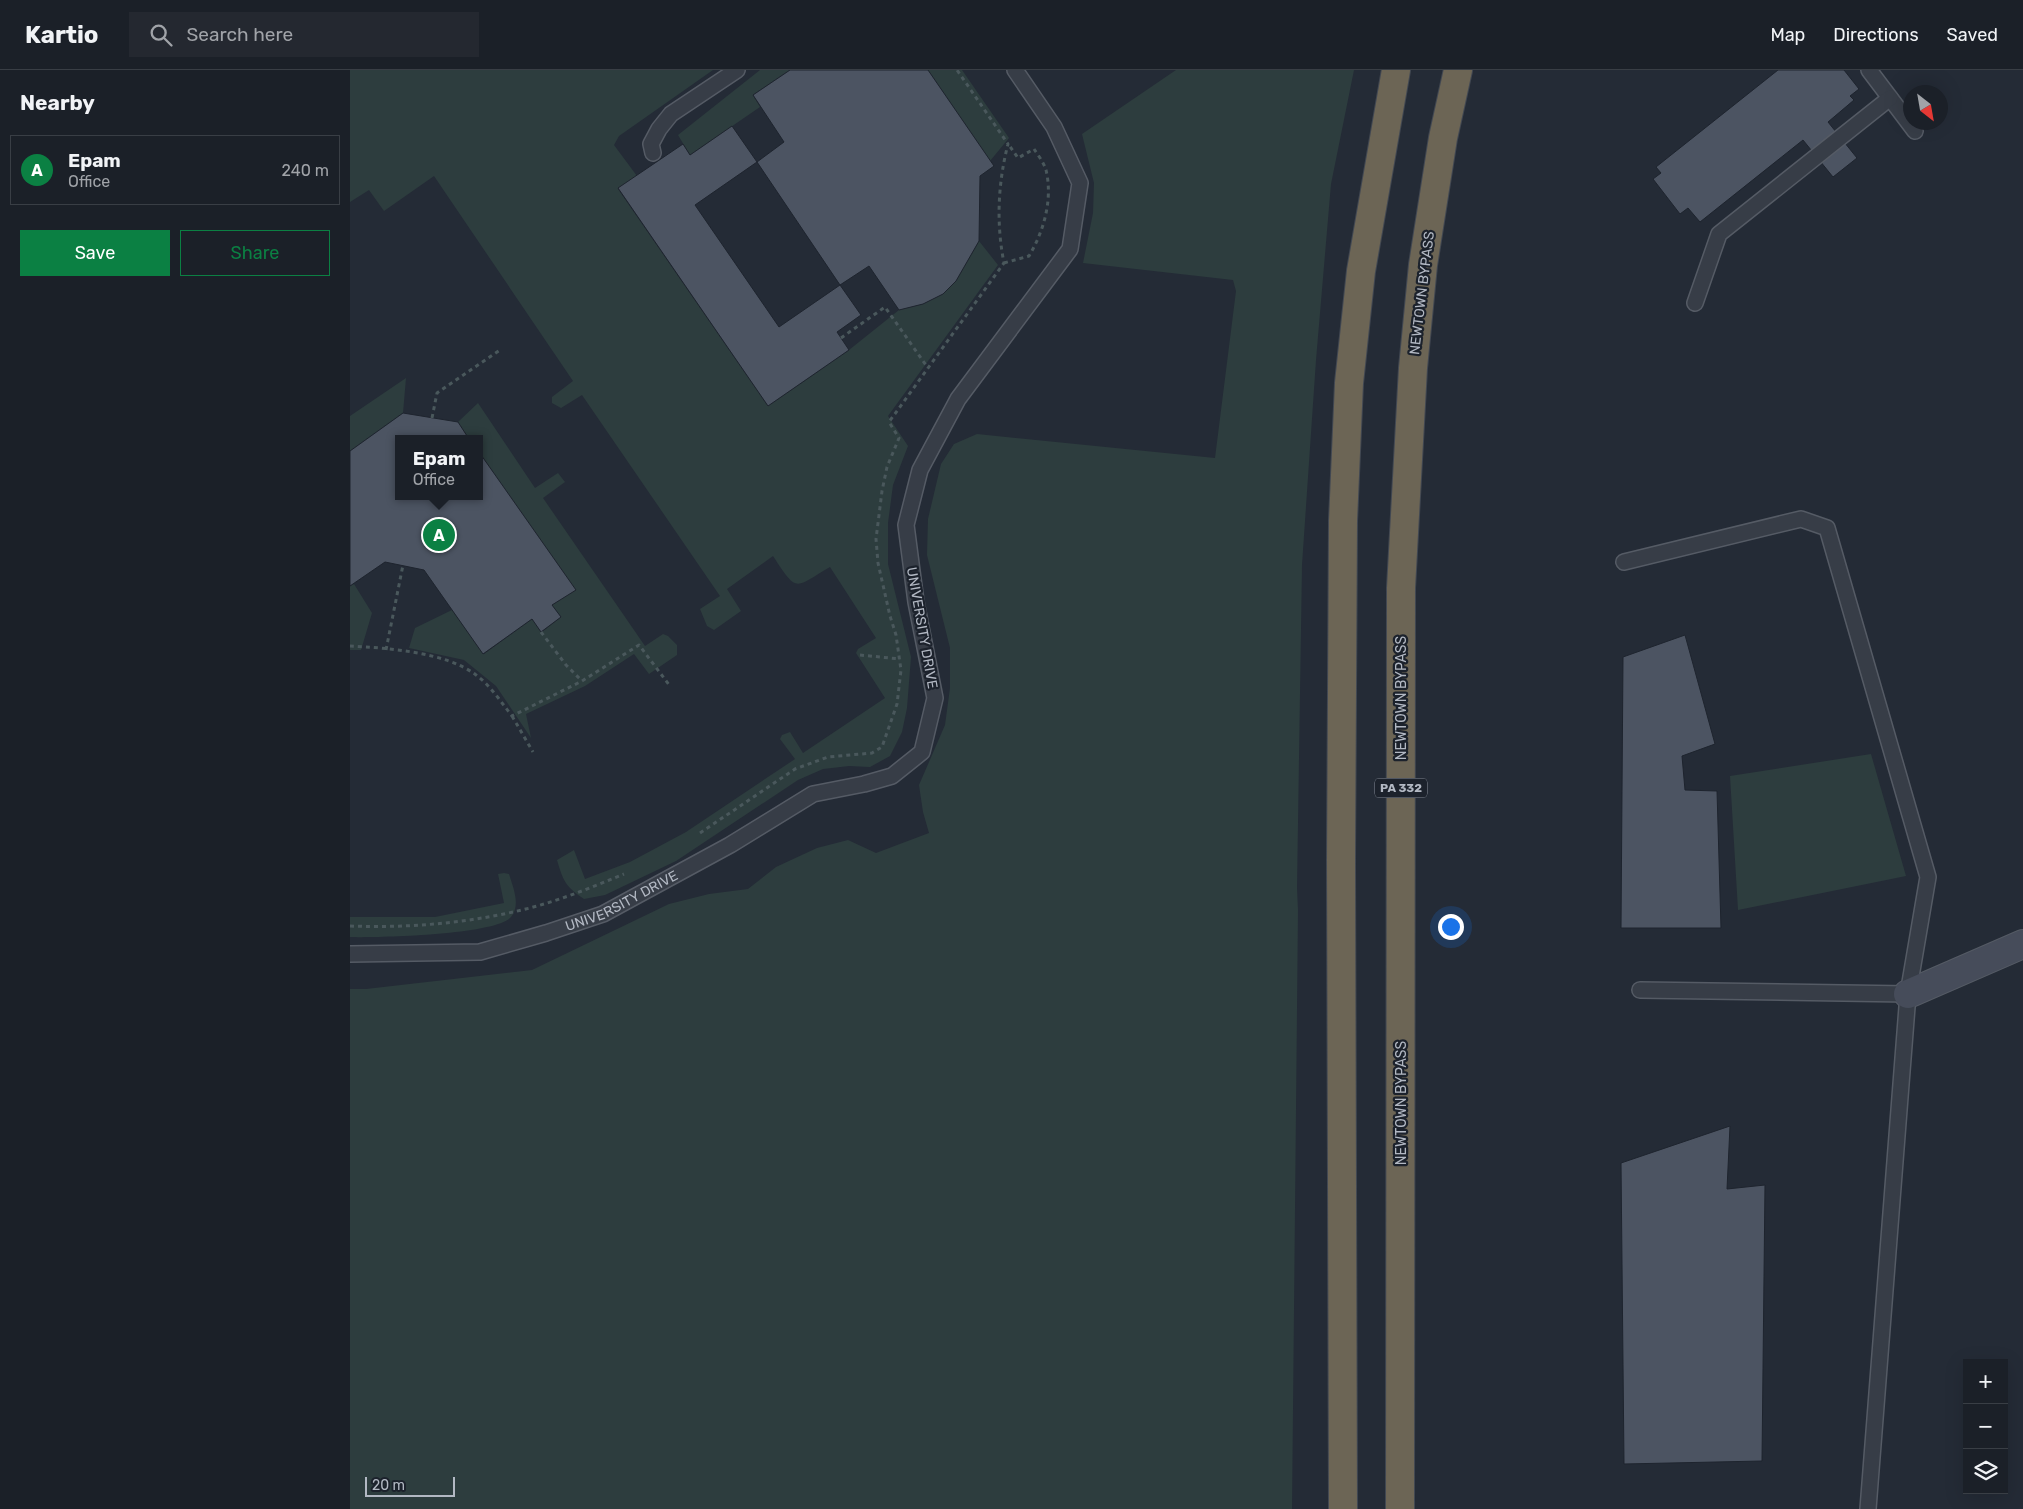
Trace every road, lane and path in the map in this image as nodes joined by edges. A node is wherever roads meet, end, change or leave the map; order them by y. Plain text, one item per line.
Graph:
1 (737, 70) edge
2 (957, 70) edge
3 (1015, 70) edge
4 (1396, 70) edge
5 (1458, 70) edge
6 (1869, 70) edge
7 (1890, 98) junction
8 (1915, 132) dead end
9 (1008, 144) junction
10 (653, 153) dead end
11 (1004, 263) junction
12 (1695, 303) dead end
13 (841, 338) dead end
14 (500, 350) dead end
15 (928, 368) junction
16 (432, 418) dead end
17 (1624, 562) dead end
18 (404, 565) dead end
19 (541, 632) dead end
20 (350, 646) edge
21 (386, 650) junction
22 (860, 655) dead end
23 (900, 659) junction
24 (582, 681) junction
25 (670, 686) dead end
26 (512, 716) junction
27 (533, 752) dead end
28 (695, 836) dead end
29 (628, 872) dead end
30 (350, 926) edge
31 (2023, 944) edge
32 (350, 954) edge
33 (1640, 990) dead end
34 (1908, 994) junction
35 (1343, 1509) edge
36 (1400, 1509) edge
37 (1868, 1509) edge

1 - 10 lane
2 - 9 path
3 - 32 lane, UNIVERSITY DRIVE
4 - 35 highway
5 - 36 highway, NEWTOWN BYPASS / PA 332
6 - 7 lane
7 - 8 lane
7 - 12 lane
9 - 11 path
9 - 11 path
11 - 15 path
13 - 15 path
14 - 16 path
15 - 23 path
17 - 34 lane
18 - 21 path
19 - 24 path
20 - 21 path
21 - 26 path
22 - 23 path
23 - 28 path
24 - 25 path
24 - 26 path
26 - 27 path
29 - 30 path
31 - 34 street
33 - 34 lane
34 - 37 lane

